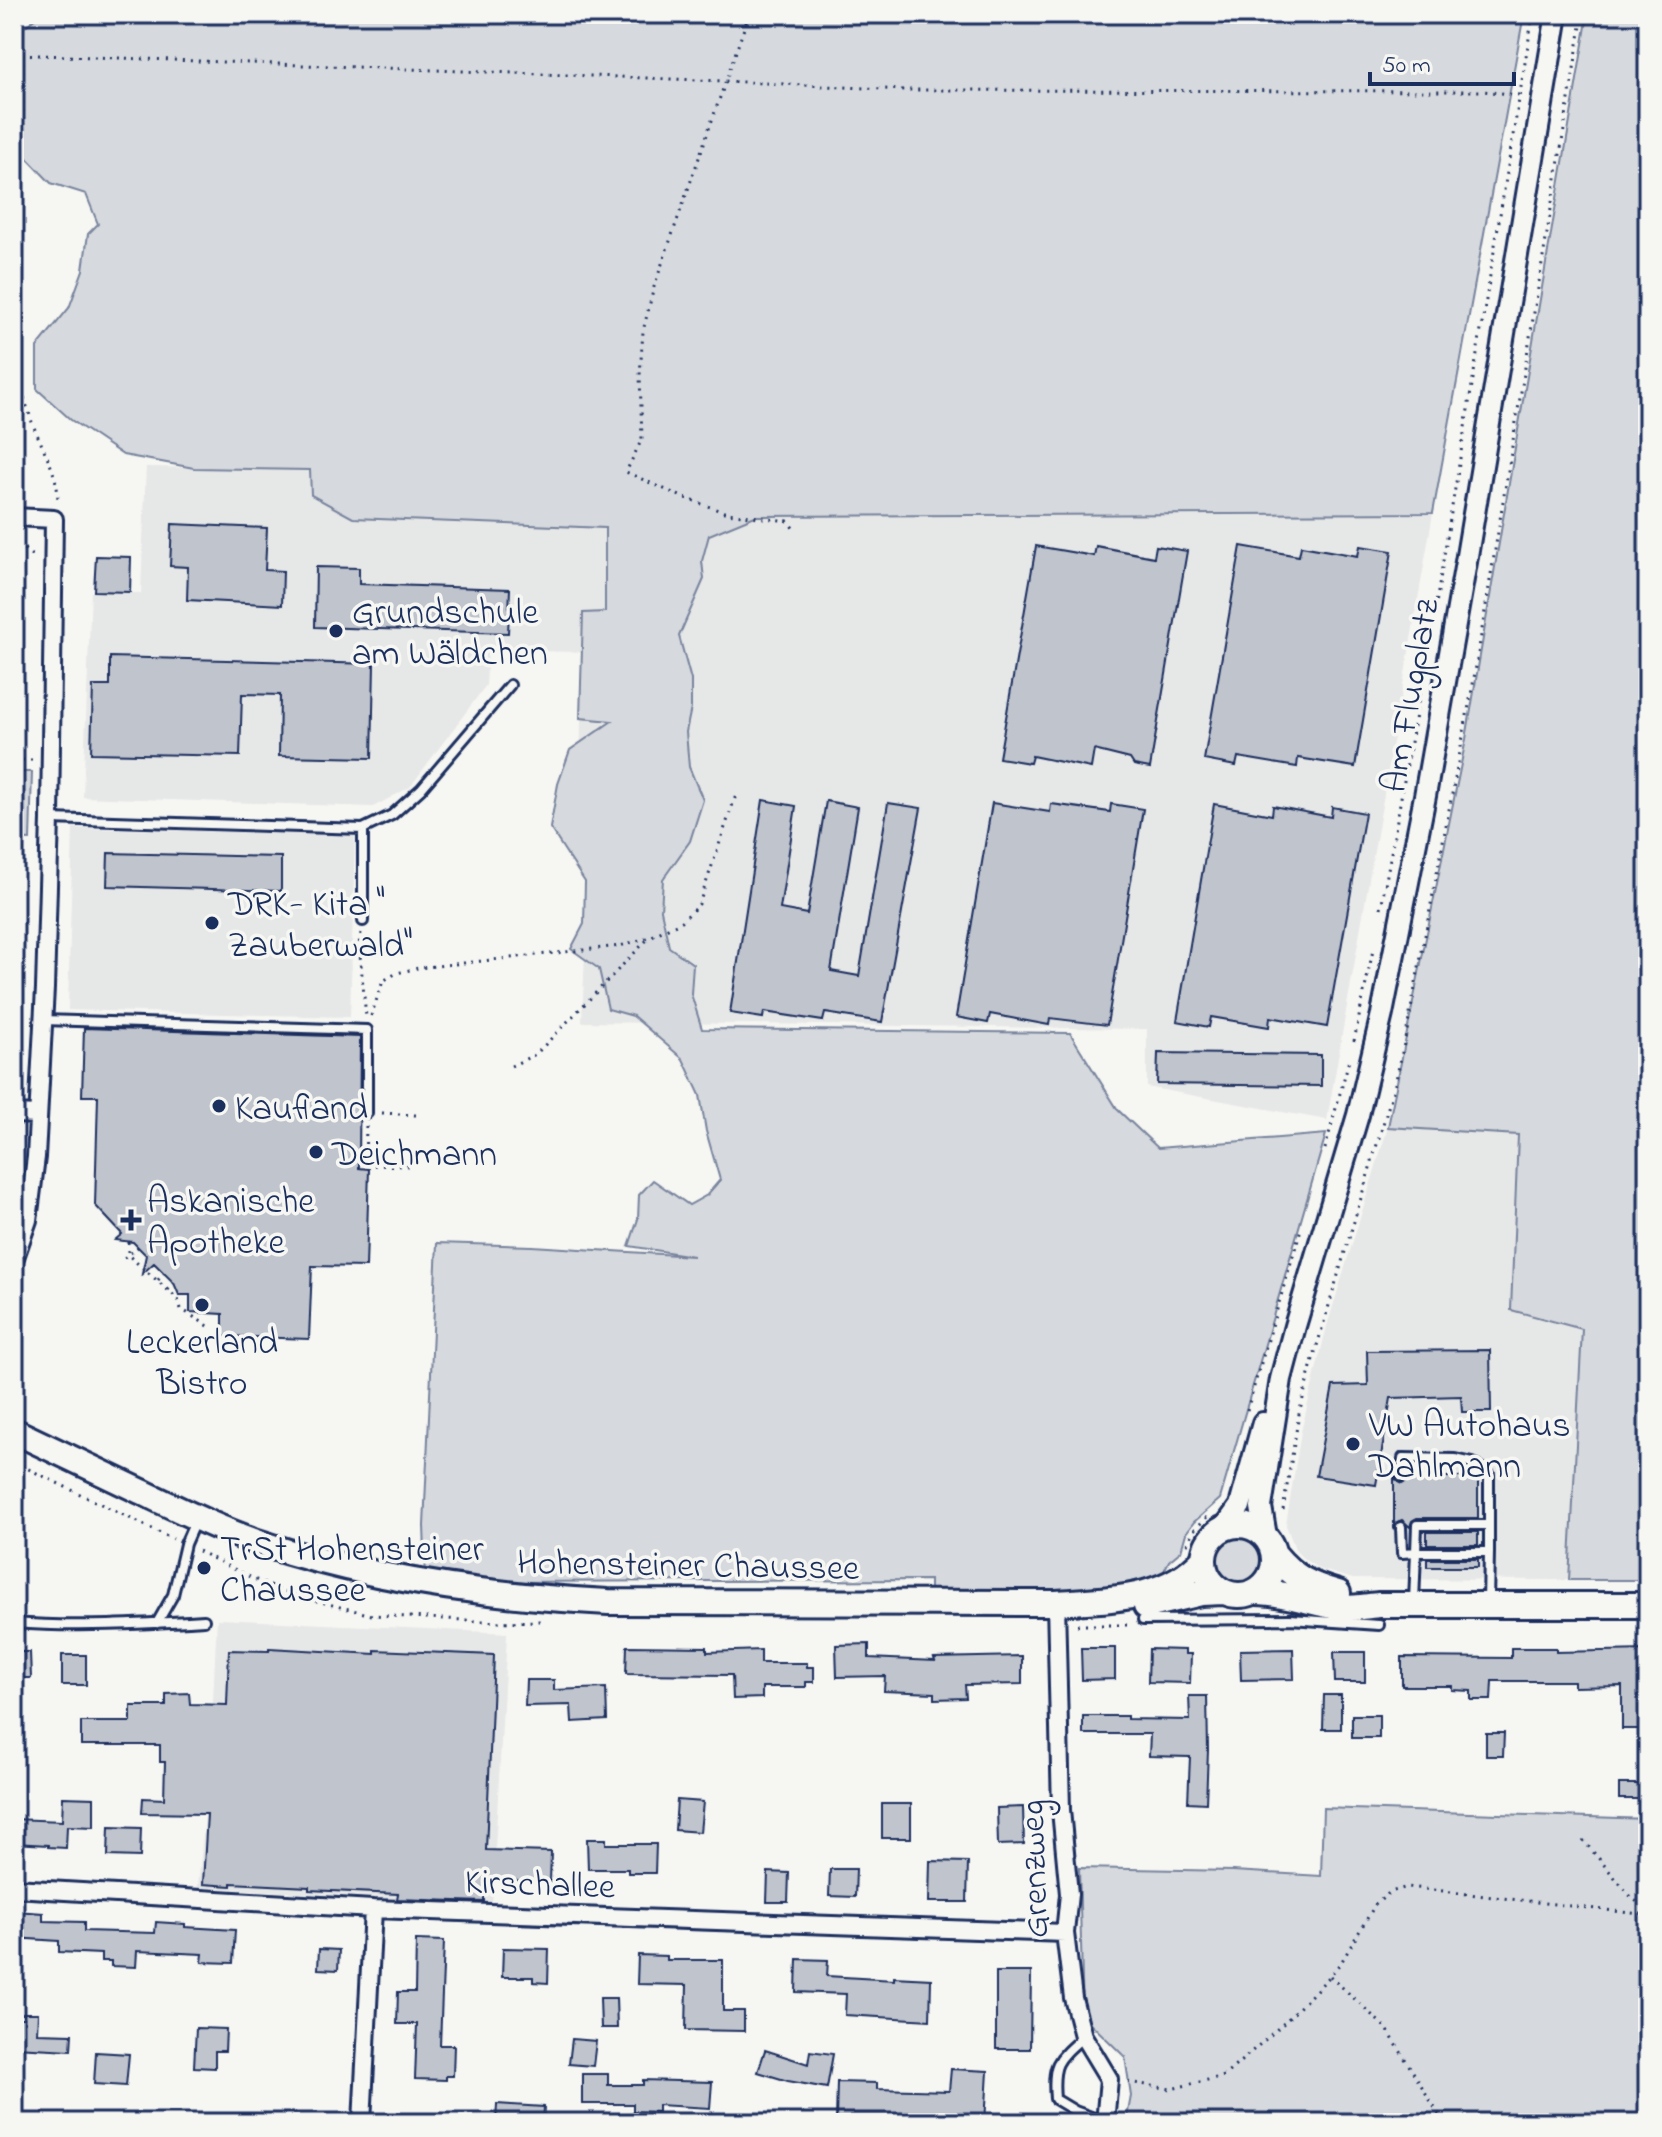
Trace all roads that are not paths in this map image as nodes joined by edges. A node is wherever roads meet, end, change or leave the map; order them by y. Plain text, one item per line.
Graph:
1 (1557, 14) edge
2 (14, 517) edge
3 (510, 685) dead end
4 (50, 819) junction
5 (363, 829) junction
6 (363, 921) road end
7 (43, 1020) junction
8 (367, 1113) road end
9 (14, 1114) edge
10 (38, 1115) junction
11 (14, 1260) edge
12 (1281, 1379) junction
13 (14, 1431) edge
14 (1402, 1477) dead end
15 (196, 1518) junction
16 (1217, 1521) junction
17 (1489, 1525) junction
18 (1401, 1527) dead end
19 (1270, 1546) junction
20 (1416, 1552) junction
21 (1489, 1552) junction
22 (1194, 1556) junction
23 (1223, 1592) junction
24 (1256, 1592) junction
25 (1056, 1603) junction
26 (1488, 1604) junction
27 (1414, 1605) junction
28 (1648, 1605) edge
29 (1379, 1615) junction
30 (204, 1620) dead end
31 (1143, 1620) dead end
32 (14, 1623) edge
33 (157, 1623) junction
34 (14, 1888) edge
35 (373, 1909) junction
36 (1065, 1933) junction
37 (1083, 2036) junction
38 (362, 2123) edge
39 (1105, 2123) edge

1 - 12 street, Am Flugplatz
2 - 4 street
3 - 5 lane
4 - 5 lane
4 - 7 street
5 - 6 lane
7 - 8 lane
7 - 10 street
9 - 10 street
10 - 11 street
12 - 16 street, Am Flugplatz
12 - 19 street, Am Flugplatz
13 - 15 main road, Hohensteiner Chaussee
14 - 17 lane
15 - 25 main road, Hohensteiner Chaussee
15 - 33 lane
16 - 19 main road
16 - 22 main road
17 - 20 lane
17 - 21 lane
18 - 20 lane
19 - 24 main road
19 - 29 main road
20 - 21 lane
20 - 27 lane
21 - 26 lane
22 - 23 main road
22 - 25 main road, Hohensteiner Chaussee
23 - 24 main road
23 - 25 main road, Hohensteiner Chaussee
24 - 29 main road
25 - 36 street, Grenzweg
26 - 27 main road
26 - 28 main road
27 - 29 main road
29 - 31 lane
30 - 33 lane
32 - 33 lane
34 - 35 street, Kirschallee
35 - 36 street, Kirschallee
35 - 38 street
36 - 37 street, Grenzweg
37 - 39 street, Grenzweg
37 - 39 lane

